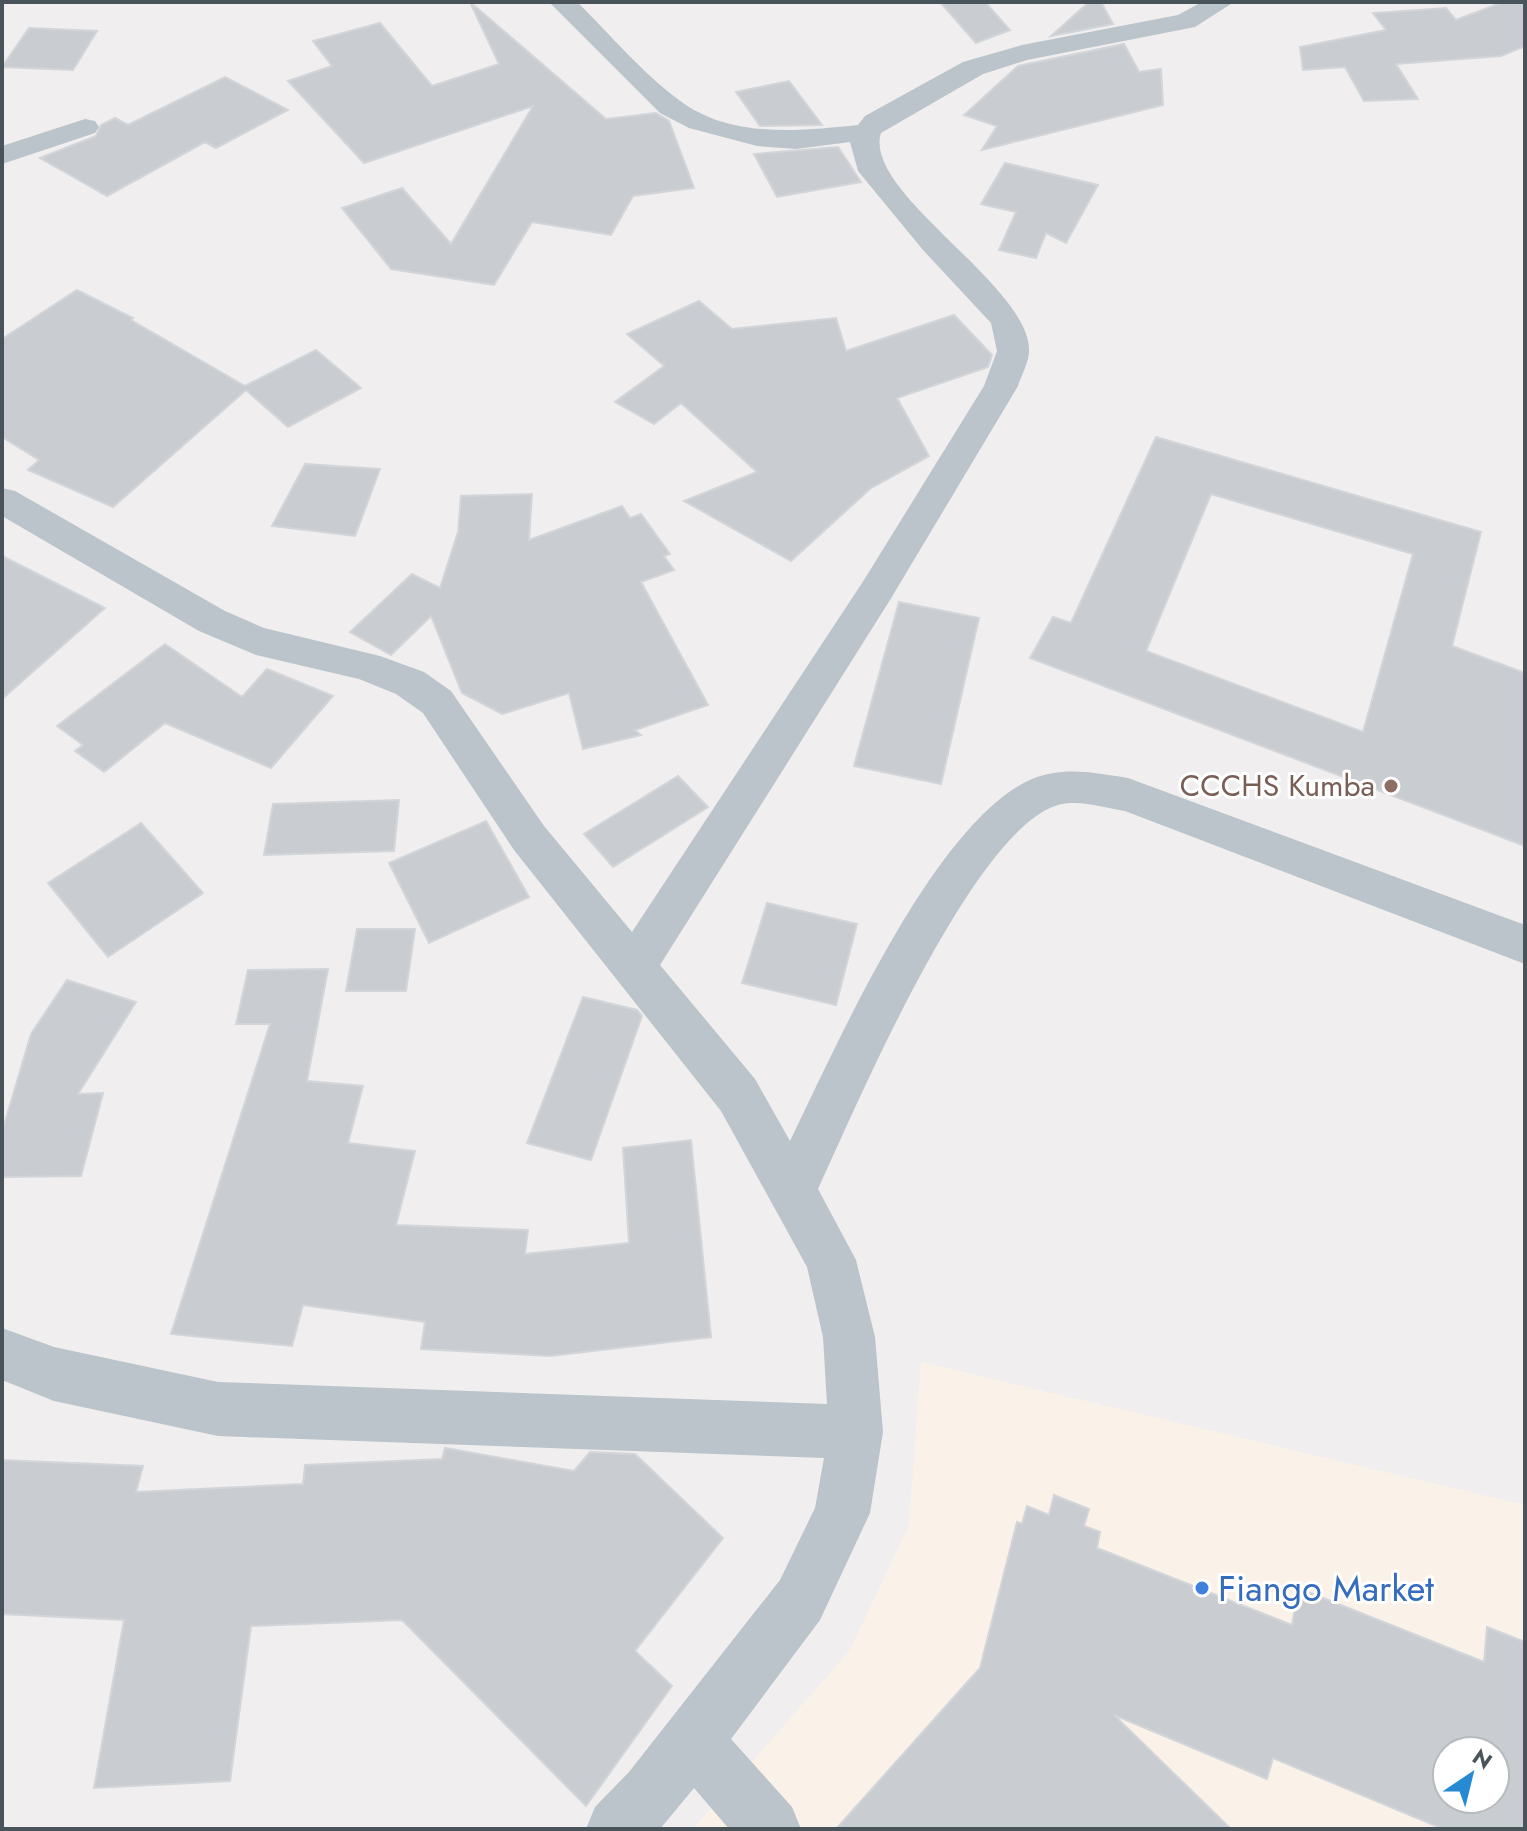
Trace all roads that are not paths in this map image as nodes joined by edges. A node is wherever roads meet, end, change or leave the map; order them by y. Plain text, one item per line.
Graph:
1 (562, 2) edge
2 (1221, 2) edge
3 (85, 127) dead end
4 (867, 132) junction
5 (2, 155) edge
6 (2, 500) edge
7 (1525, 945) edge
8 (635, 966) junction
9 (792, 1190) junction
10 (2, 1354) edge
11 (856, 1432) junction
12 (692, 1740) junction
13 (617, 1829) edge
14 (770, 1829) edge

1 - 4 street
2 - 4 street
3 - 5 street
4 - 8 street
6 - 8 street
7 - 9 street
8 - 9 street
9 - 11 street
10 - 11 street
11 - 12 street
12 - 13 street
12 - 14 street

